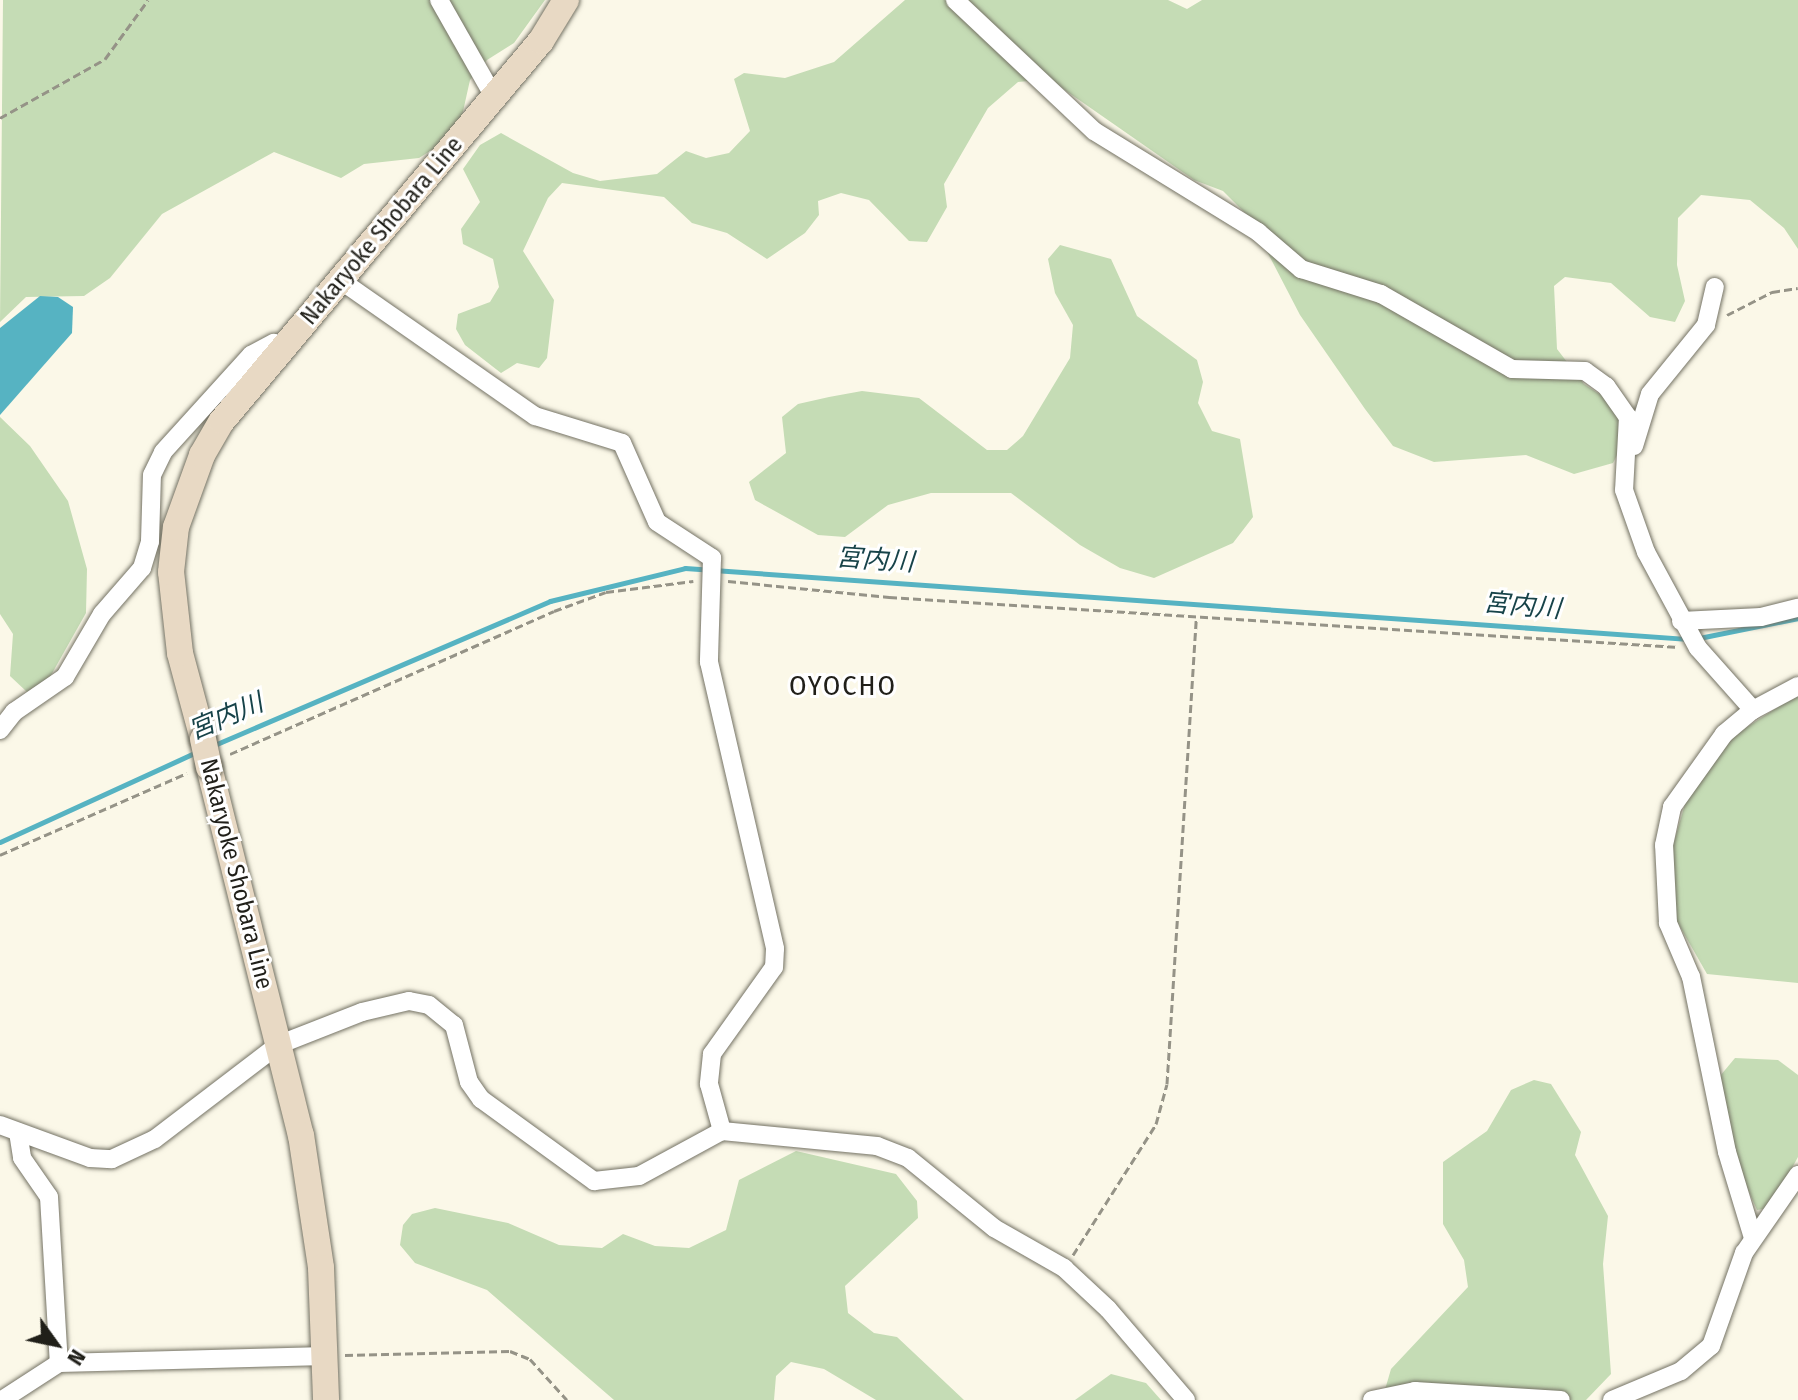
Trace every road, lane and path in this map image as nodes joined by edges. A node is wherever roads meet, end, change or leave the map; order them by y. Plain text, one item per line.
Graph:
1 (148, 0) edge
2 (439, 0) edge
3 (566, 0) edge
4 (955, 0) edge
5 (494, 97) junction
6 (0, 118) edge
7 (340, 280) junction
8 (1715, 287) dead end
9 (1798, 288) edge
10 (1706, 325) junction
11 (285, 346) junction
12 (1627, 454) junction
13 (714, 573) junction
14 (1798, 608) edge
15 (1196, 617) junction
16 (1690, 634) junction
17 (1798, 686) edge
18 (1753, 710) junction
19 (0, 730) edge
20 (205, 759) junction
21 (0, 855) edge
22 (278, 1045) junction
23 (0, 1125) edge
24 (722, 1131) junction
25 (18, 1132) junction
26 (1798, 1175) edge
27 (1753, 1238) junction
28 (1064, 1268) junction
29 (326, 1356) junction
30 (59, 1363) junction
31 (2, 1400) edge
32 (326, 1400) edge
33 (567, 1400) edge
34 (1186, 1400) edge
35 (1372, 1400) edge
36 (1561, 1400) edge
37 (1612, 1400) edge

1 - 6 path
2 - 5 street
3 - 5 main road, Nakaryoke Shobara Line
4 - 12 street
5 - 7 main road, Nakaryoke Shobara Line
7 - 11 main road, Nakaryoke Shobara Line
7 - 13 street
8 - 10 street
9 - 10 path
10 - 12 street
11 - 19 street
11 - 20 main road, Nakaryoke Shobara Line
12 - 16 street
13 - 15 path
13 - 20 path
13 - 24 street
14 - 16 street
15 - 16 path
15 - 28 path
16 - 18 street
17 - 18 street
18 - 27 street
20 - 21 path
20 - 22 main road, Nakaryoke Shobara Line
22 - 24 street
22 - 25 street
22 - 29 main road, Nakaryoke Shobara Line
23 - 25 street
24 - 28 street
25 - 30 street
26 - 27 street
27 - 37 street
28 - 34 street
29 - 30 street
29 - 32 main road, Nakaryoke Shobara Line
29 - 33 path
30 - 31 street
35 - 36 street

